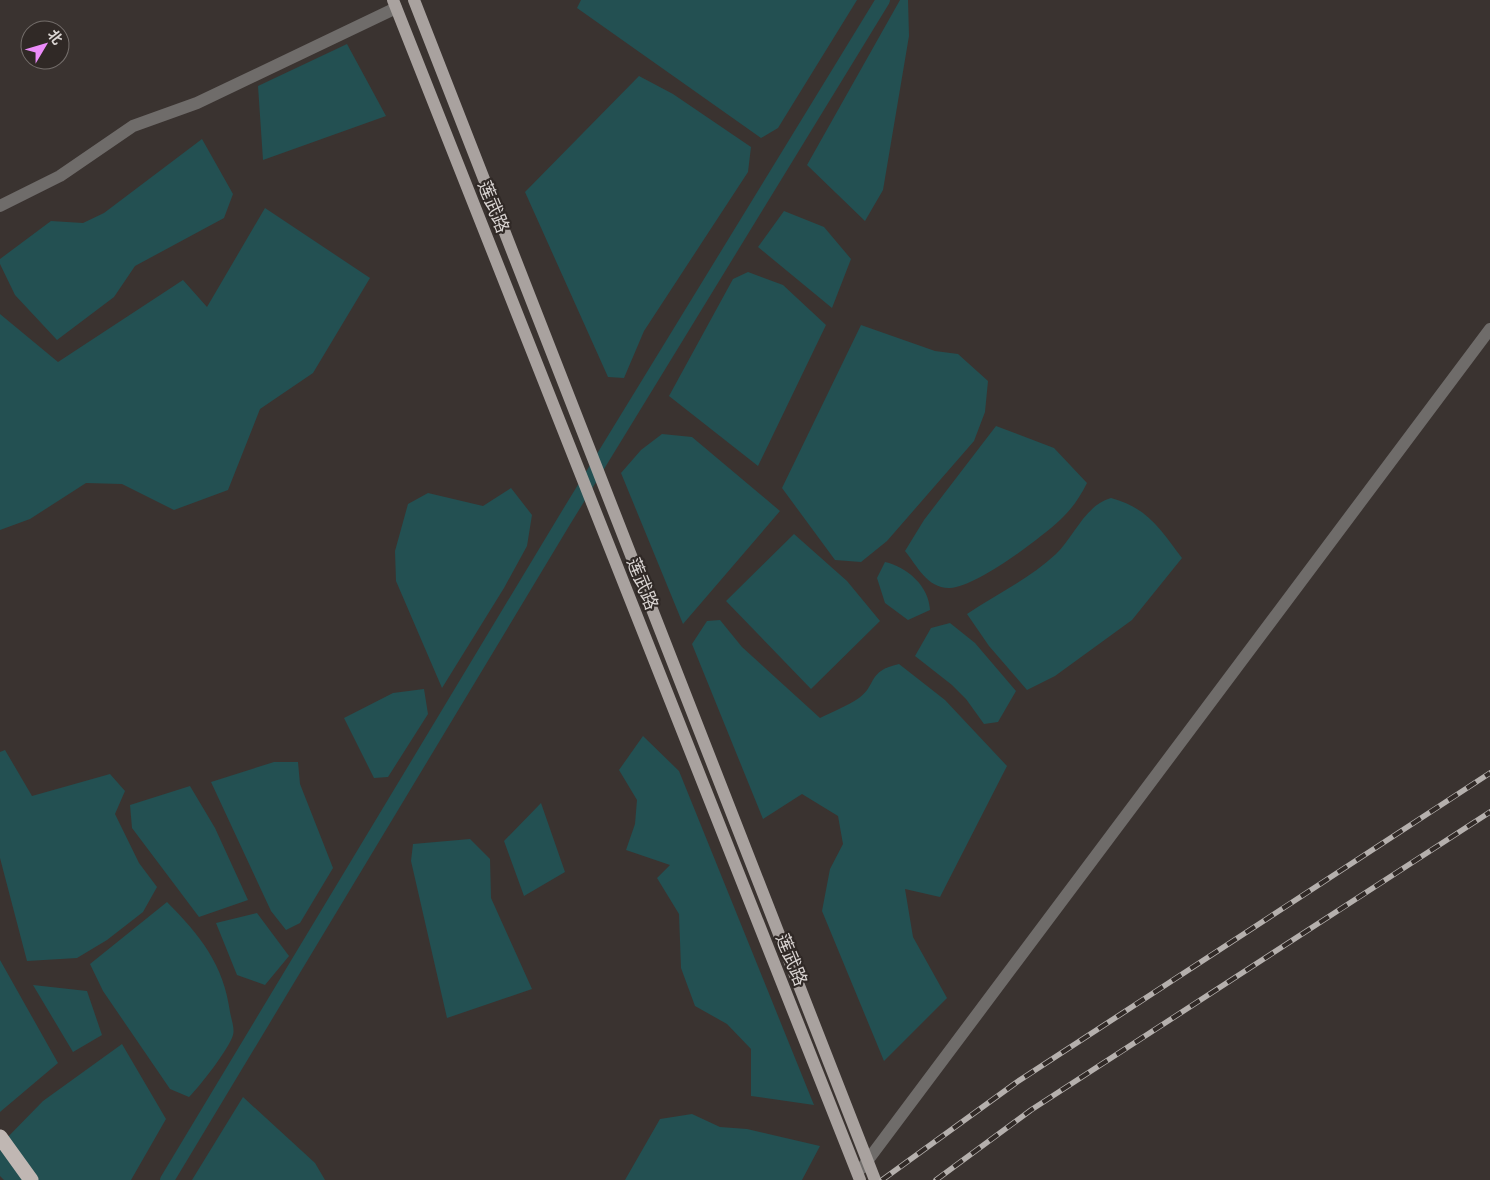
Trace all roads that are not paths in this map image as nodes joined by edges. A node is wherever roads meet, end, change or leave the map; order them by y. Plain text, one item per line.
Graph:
1 (414, 0) edge
2 (394, 4) edge
3 (0, 206) edge
4 (1490, 329) edge
5 (0, 1136) edge
6 (867, 1161) junction
7 (858, 1177) edge
8 (31, 1180) edge
9 (875, 1180) edge

1 - 6 main road, 莲武路
2 - 3 street
2 - 7 main road, 莲武路
4 - 6 street
5 - 8 highway
6 - 7 street
6 - 9 main road, 莲武路

